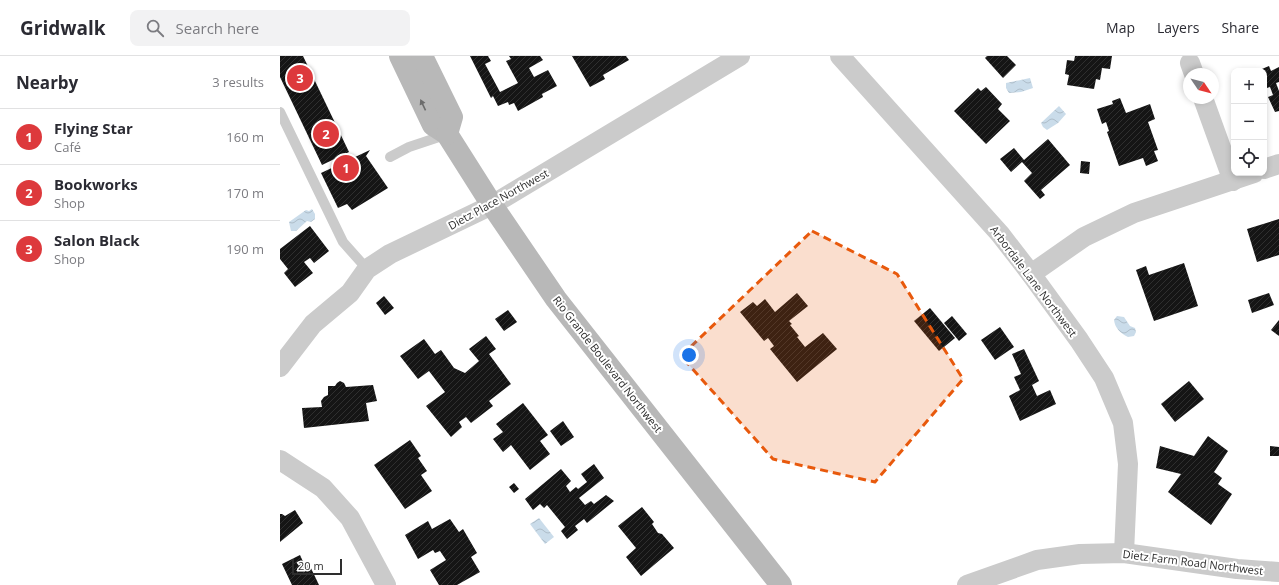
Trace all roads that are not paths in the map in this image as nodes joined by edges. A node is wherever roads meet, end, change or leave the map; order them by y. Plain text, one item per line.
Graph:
1 (400, 56) edge
2 (422, 56) edge
3 (740, 56) edge
4 (840, 56) edge
5 (1205, 104) edge
6 (280, 112) edge
7 (447, 134) junction
8 (390, 157) dead end
9 (1279, 164) edge
10 (1267, 168) edge
11 (1246, 176) edge
12 (1233, 181) junction
13 (492, 205) junction
14 (367, 269) junction
15 (1031, 274) junction
16 (280, 367) edge
17 (280, 460) edge
18 (1124, 553) junction
19 (1279, 572) edge
20 (386, 585) edge
21 (781, 585) edge
22 (967, 585) edge

7 -> 1 street, Rio Grande Boulevard Northwest
2 - 7 street
3 - 13 street, Dietz Place Northwest
4 - 15 street, Arbordale Lane Northwest
5 - 12 street
6 - 14 lane
7 - 8 lane
7 - 13 street, Rio Grande Boulevard Northwest
9 - 10 street
11 - 12 street
12 - 15 street
13 - 14 street, Dietz Place Northwest
13 - 21 street, Rio Grande Boulevard Northwest
14 - 16 street, Dietz Place Northwest
15 - 18 street, Arbordale Lane Northwest
17 - 20 street
18 - 19 street, Dietz Farm Road Northwest
18 - 22 street, Dietz Farm Road Northwest

